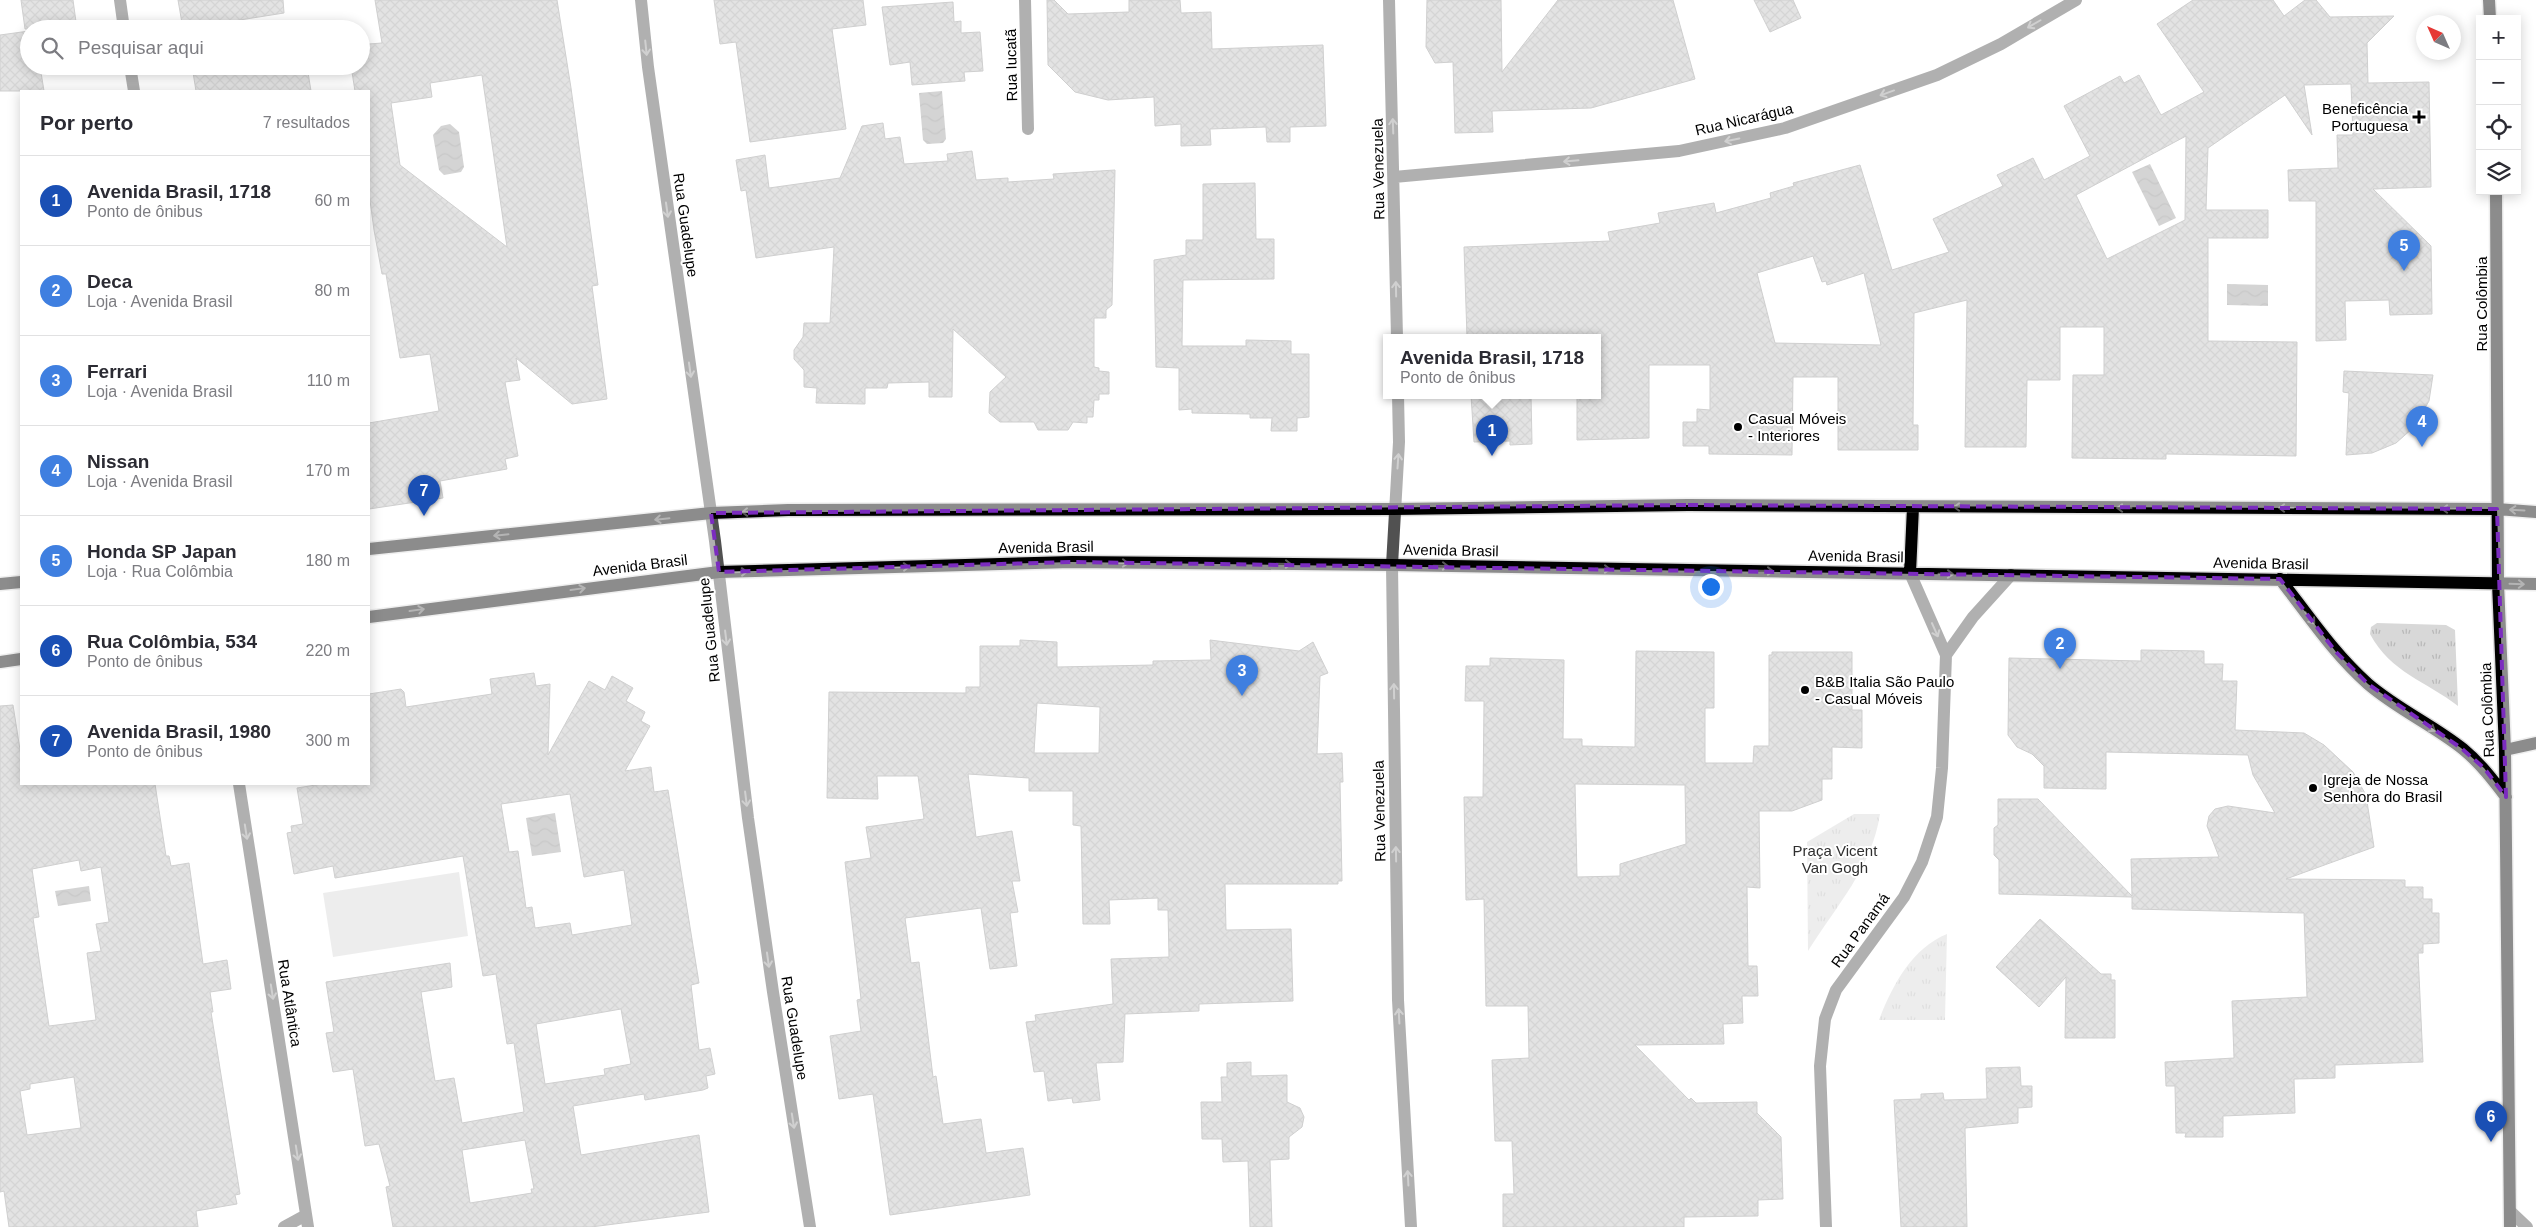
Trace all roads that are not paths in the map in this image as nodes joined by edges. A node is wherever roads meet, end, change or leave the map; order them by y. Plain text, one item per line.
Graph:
1 (120, 0) edge
2 (641, 0) edge
3 (1026, 0) edge
4 (1389, 0) edge
5 (2076, 0) edge
6 (2489, 0) edge
7 (2490, 15) edge
8 (123, 20) edge
9 (131, 75) edge
10 (134, 90) edge
11 (1028, 129) dead end
12 (1394, 177) junction
13 (2496, 195) edge
14 (1397, 334) edge
15 (1398, 399) edge
16 (1912, 507) junction
17 (1394, 509) junction
18 (2497, 509) junction
19 (2536, 512) edge
20 (711, 513) junction
21 (370, 549) edge
22 (1392, 565) junction
23 (719, 572) junction
24 (1910, 574) junction
25 (2011, 575) junction
26 (2280, 580) junction
27 (20, 582) edge
28 (2498, 583) junction
29 (0, 584) edge
30 (2536, 584) edge
31 (370, 617) edge
32 (1946, 655) junction
33 (20, 659) edge
34 (0, 662) edge
35 (2536, 743) edge
36 (2505, 750) junction
37 (239, 785) edge
38 (2506, 798) junction
39 (2510, 1211) junction
40 (307, 1221) edge
41 (284, 1227) edge
42 (810, 1227) edge
43 (1411, 1227) edge
44 (1826, 1227) edge
45 (2510, 1227) edge
46 (2527, 1227) edge

1 - 8 street
2 -> 20 street, Rua Guadelupe
3 - 11 street, Rua Iucatã
12 -> 4 street, Rua Venezuela
5 -> 12 street, Rua Nicarágua
6 - 7 main road
9 - 10 street
14 -> 12 street, Rua Venezuela
13 - 18 main road, Rua Colômbia
17 -> 15 street, Rua Venezuela
16 - 17 main road
18 -> 16 main road
16 - 24 main road
17 -> 20 main road
17 - 22 street, Rua Venezuela
19 -> 18 main road
18 - 28 main road, Rua Colômbia
20 -> 21 main road
20 - 23 street, Rua Guadelupe
23 -> 22 main road, Avenida Brasil
22 -> 24 main road, Avenida Brasil
43 -> 22 street, Rua Venezuela
31 -> 23 main road, Avenida Brasil
23 -> 42 street, Rua Guadelupe
24 -> 25 main road, Avenida Brasil
24 -> 32 street, Rua Panamá
25 - 26 main road, Avenida Brasil
25 - 32 street
26 - 28 main road, Avenida Brasil
26 -> 38 main road
27 - 29 main road
28 -> 30 main road, Avenida Brasil
28 - 36 main road, Rua Colômbia
32 - 44 street, Rua Panamá
33 - 34 main road
35 - 36 main road
36 - 38 main road, Rua Colômbia
37 -> 40 street, Rua Atlântica
38 - 39 main road, Rua Colômbia
39 - 45 main road, Rua Colômbia
39 - 46 street
40 - 41 street

